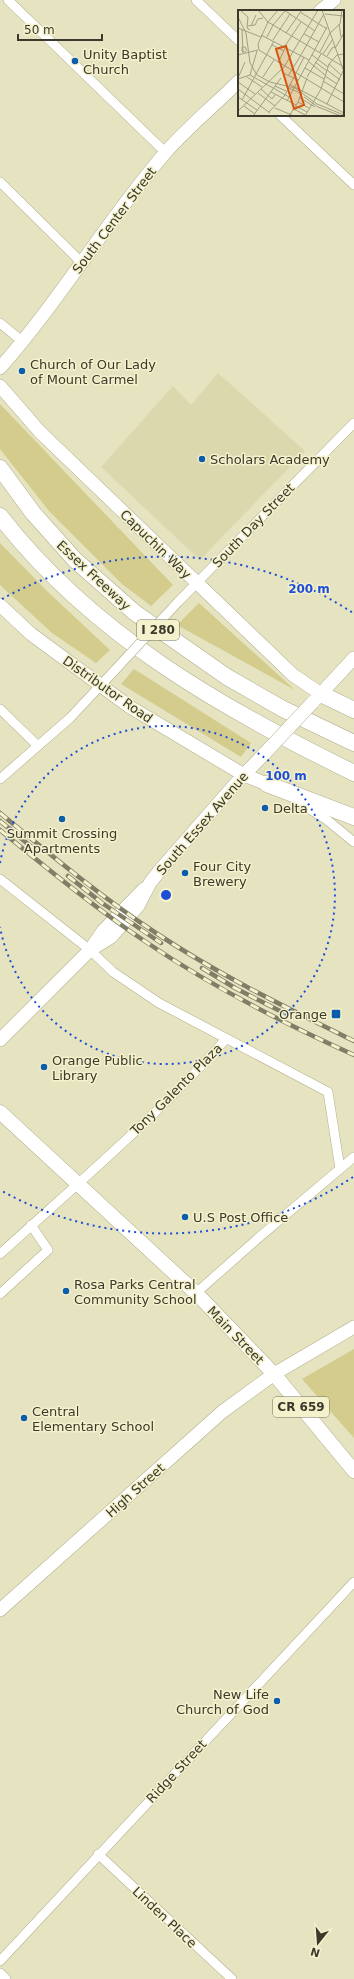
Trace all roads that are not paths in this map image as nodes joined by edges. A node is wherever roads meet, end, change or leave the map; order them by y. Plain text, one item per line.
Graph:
1 (8, 0) edge
2 (196, 0) edge
3 (334, 0) edge
4 (321, 10) edge
5 (238, 40) edge
6 (238, 82) edge
7 (281, 116) edge
8 (166, 153) junction
9 (0, 182) edge
10 (354, 185) edge
11 (82, 262) junction
12 (0, 323) edge
13 (23, 342) junction
14 (0, 368) edge
15 (0, 386) edge
16 (354, 423) edge
17 (0, 468) edge
18 (0, 516) edge
19 (197, 583) junction
20 (0, 605) edge
21 (354, 658) edge
22 (101, 685) junction
23 (317, 698) junction
24 (0, 709) edge
25 (354, 710) edge
26 (354, 744) edge
27 (38, 746) junction
28 (354, 773) edge
29 (244, 775) junction
30 (0, 779) edge
31 (267, 784) junction
32 (354, 817) edge
33 (354, 842) edge
34 (0, 879) edge
35 (90, 950) junction
36 (226, 1039) junction
37 (0, 1040) edge
38 (0, 1112) edge
39 (354, 1157) edge
40 (340, 1169) junction
41 (78, 1184) junction
42 (31, 1225) junction
43 (0, 1254) edge
44 (196, 1293) junction
45 (0, 1294) edge
46 (354, 1327) edge
47 (274, 1374) junction
48 (354, 1471) edge
49 (354, 1582) edge
50 (0, 1610) edge
51 (98, 1854) junction
52 (0, 1962) edge
53 (0, 1973) edge
54 (6, 1979) edge
55 (232, 1979) edge

1 - 8 street
2 - 5 street
3 - 4 main road
6 - 8 main road, South Center Street
7 - 10 street
8 - 11 main road, South Center Street
9 - 11 street
11 - 13 main road, South Center Street
12 - 13 street
13 - 14 main road, South Center Street
15 - 19 main road, Capuchin Way
16 - 19 street, South Day Street
17 - 26 highway, Essex Freeway / I 280
18 - 28 highway, Essex Freeway / I 280
19 - 22 street, South Day Street, bridge
19 - 23 main road, Capuchin Way
20 - 22 main road, Distributor Road
21 - 23 main road, South Essex Avenue
22 - 27 street, South Day Street
22 - 29 main road, Distributor Road
23 - 25 highway
23 - 29 main road, South Essex Avenue, bridge
24 - 27 street
27 - 30 street, South Day Street
29 - 31 main road, Distributor Road
29 - 35 main road, South Essex Avenue
31 - 32 highway
31 - 33 street
34 - 35 street, Tony Galento Plaza
35 - 36 street, Tony Galento Plaza
35 - 37 main road, South Essex Avenue
36 - 40 street
36 - 41 street, Tony Galento Plaza
38 - 41 main road, Main Street
39 - 40 street
40 - 44 street
41 - 42 street, Tony Galento Plaza
41 - 44 main road, Main Street
42 - 43 street, Tony Galento Plaza
42 - 45 street
44 - 47 main road, Main Street
46 - 47 main road, High Street
47 - 48 main road, Main Street / CR 659
47 - 50 main road, High Street
49 - 51 street, Ridge Street
51 - 52 street, Ridge Street
51 - 55 street, Linden Place
53 - 54 street

